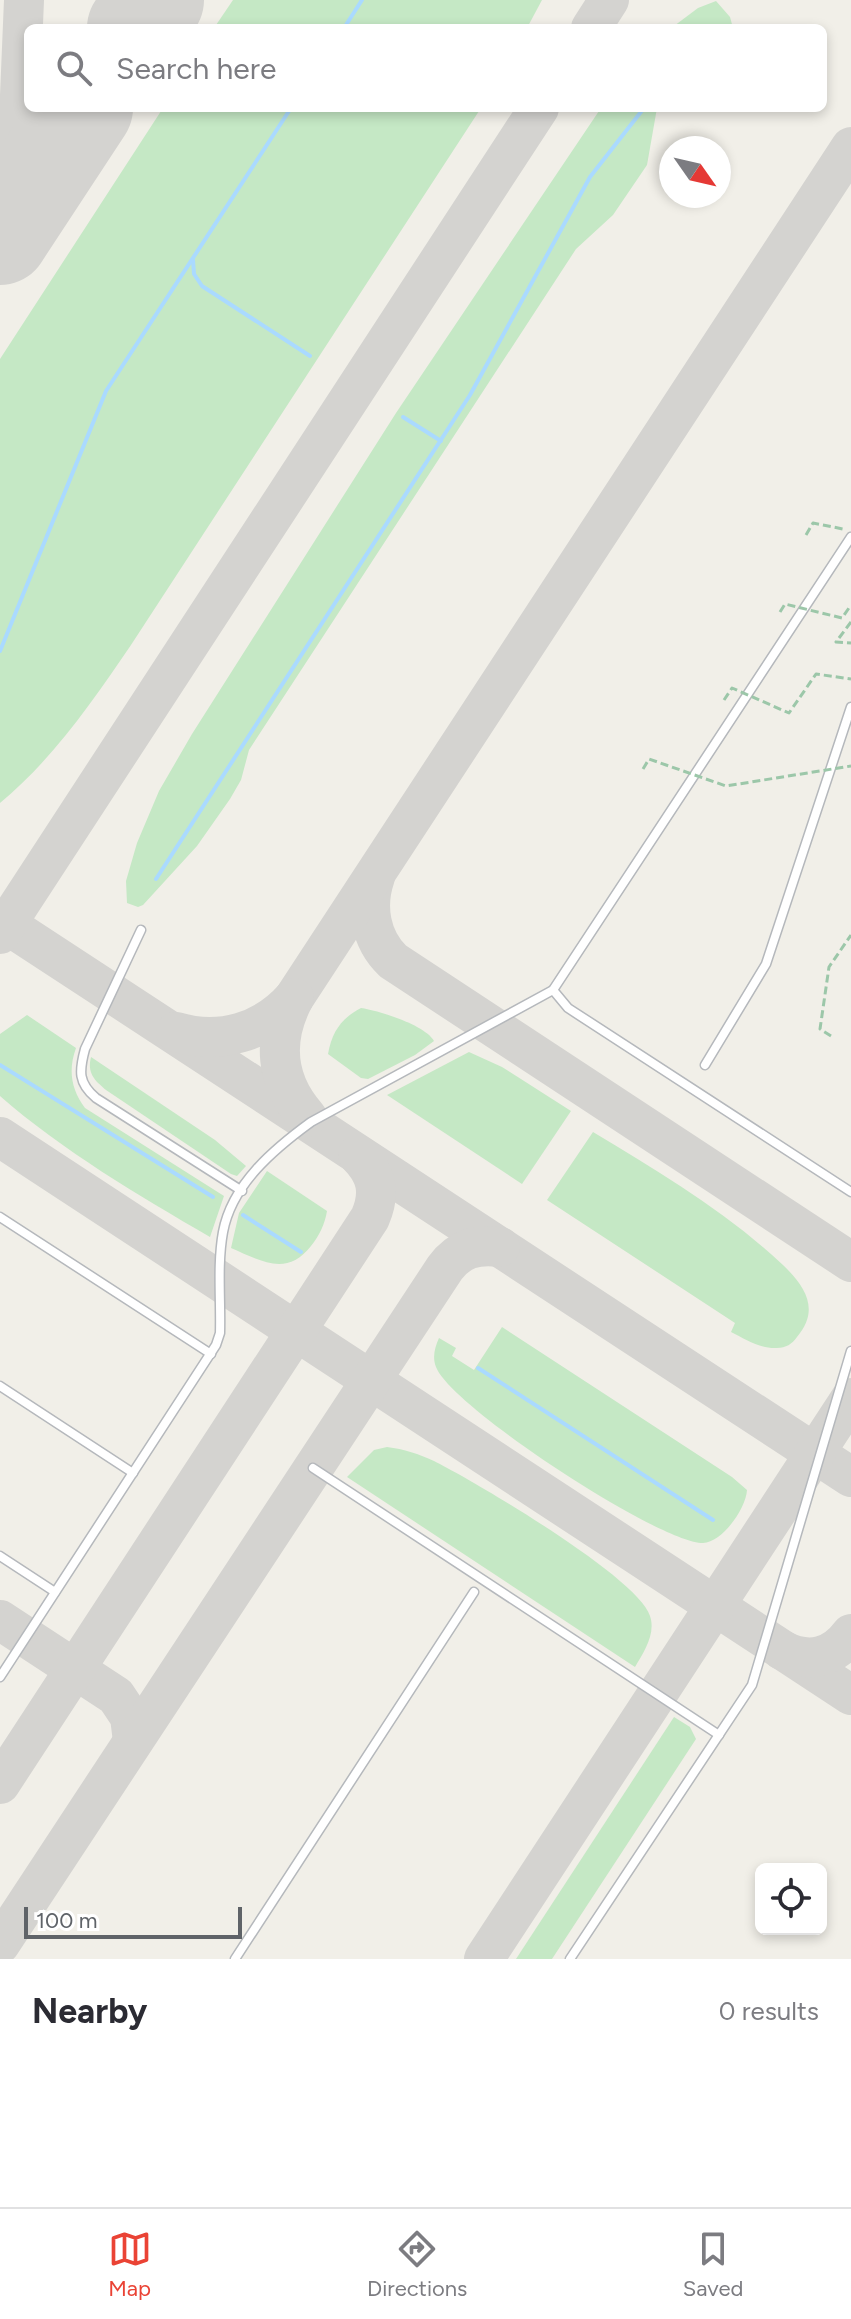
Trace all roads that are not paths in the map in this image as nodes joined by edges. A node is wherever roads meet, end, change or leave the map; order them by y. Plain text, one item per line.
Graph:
1 (851, 537) edge
2 (851, 707) edge
3 (141, 930) dead end
4 (553, 990) junction
5 (705, 1065) dead end
6 (242, 1191) junction
7 (851, 1192) edge
8 (0, 1217) edge
9 (851, 1351) edge
10 (211, 1354) junction
11 (0, 1386) edge
12 (313, 1468) dead end
13 (133, 1473) junction
14 (0, 1556) edge
15 (55, 1592) junction
16 (474, 1592) dead end
17 (0, 1677) edge
18 (719, 1735) junction
19 (235, 1959) edge
20 (570, 1959) edge

1 - 4 lane
2 - 5 lane
3 - 6 lane
4 - 6 lane
4 - 7 lane
6 - 10 lane
8 - 10 lane
9 - 18 lane
10 - 13 lane
11 - 13 lane
12 - 18 lane
13 - 15 lane
14 - 15 lane
15 - 17 lane
16 - 19 lane
18 - 20 lane

